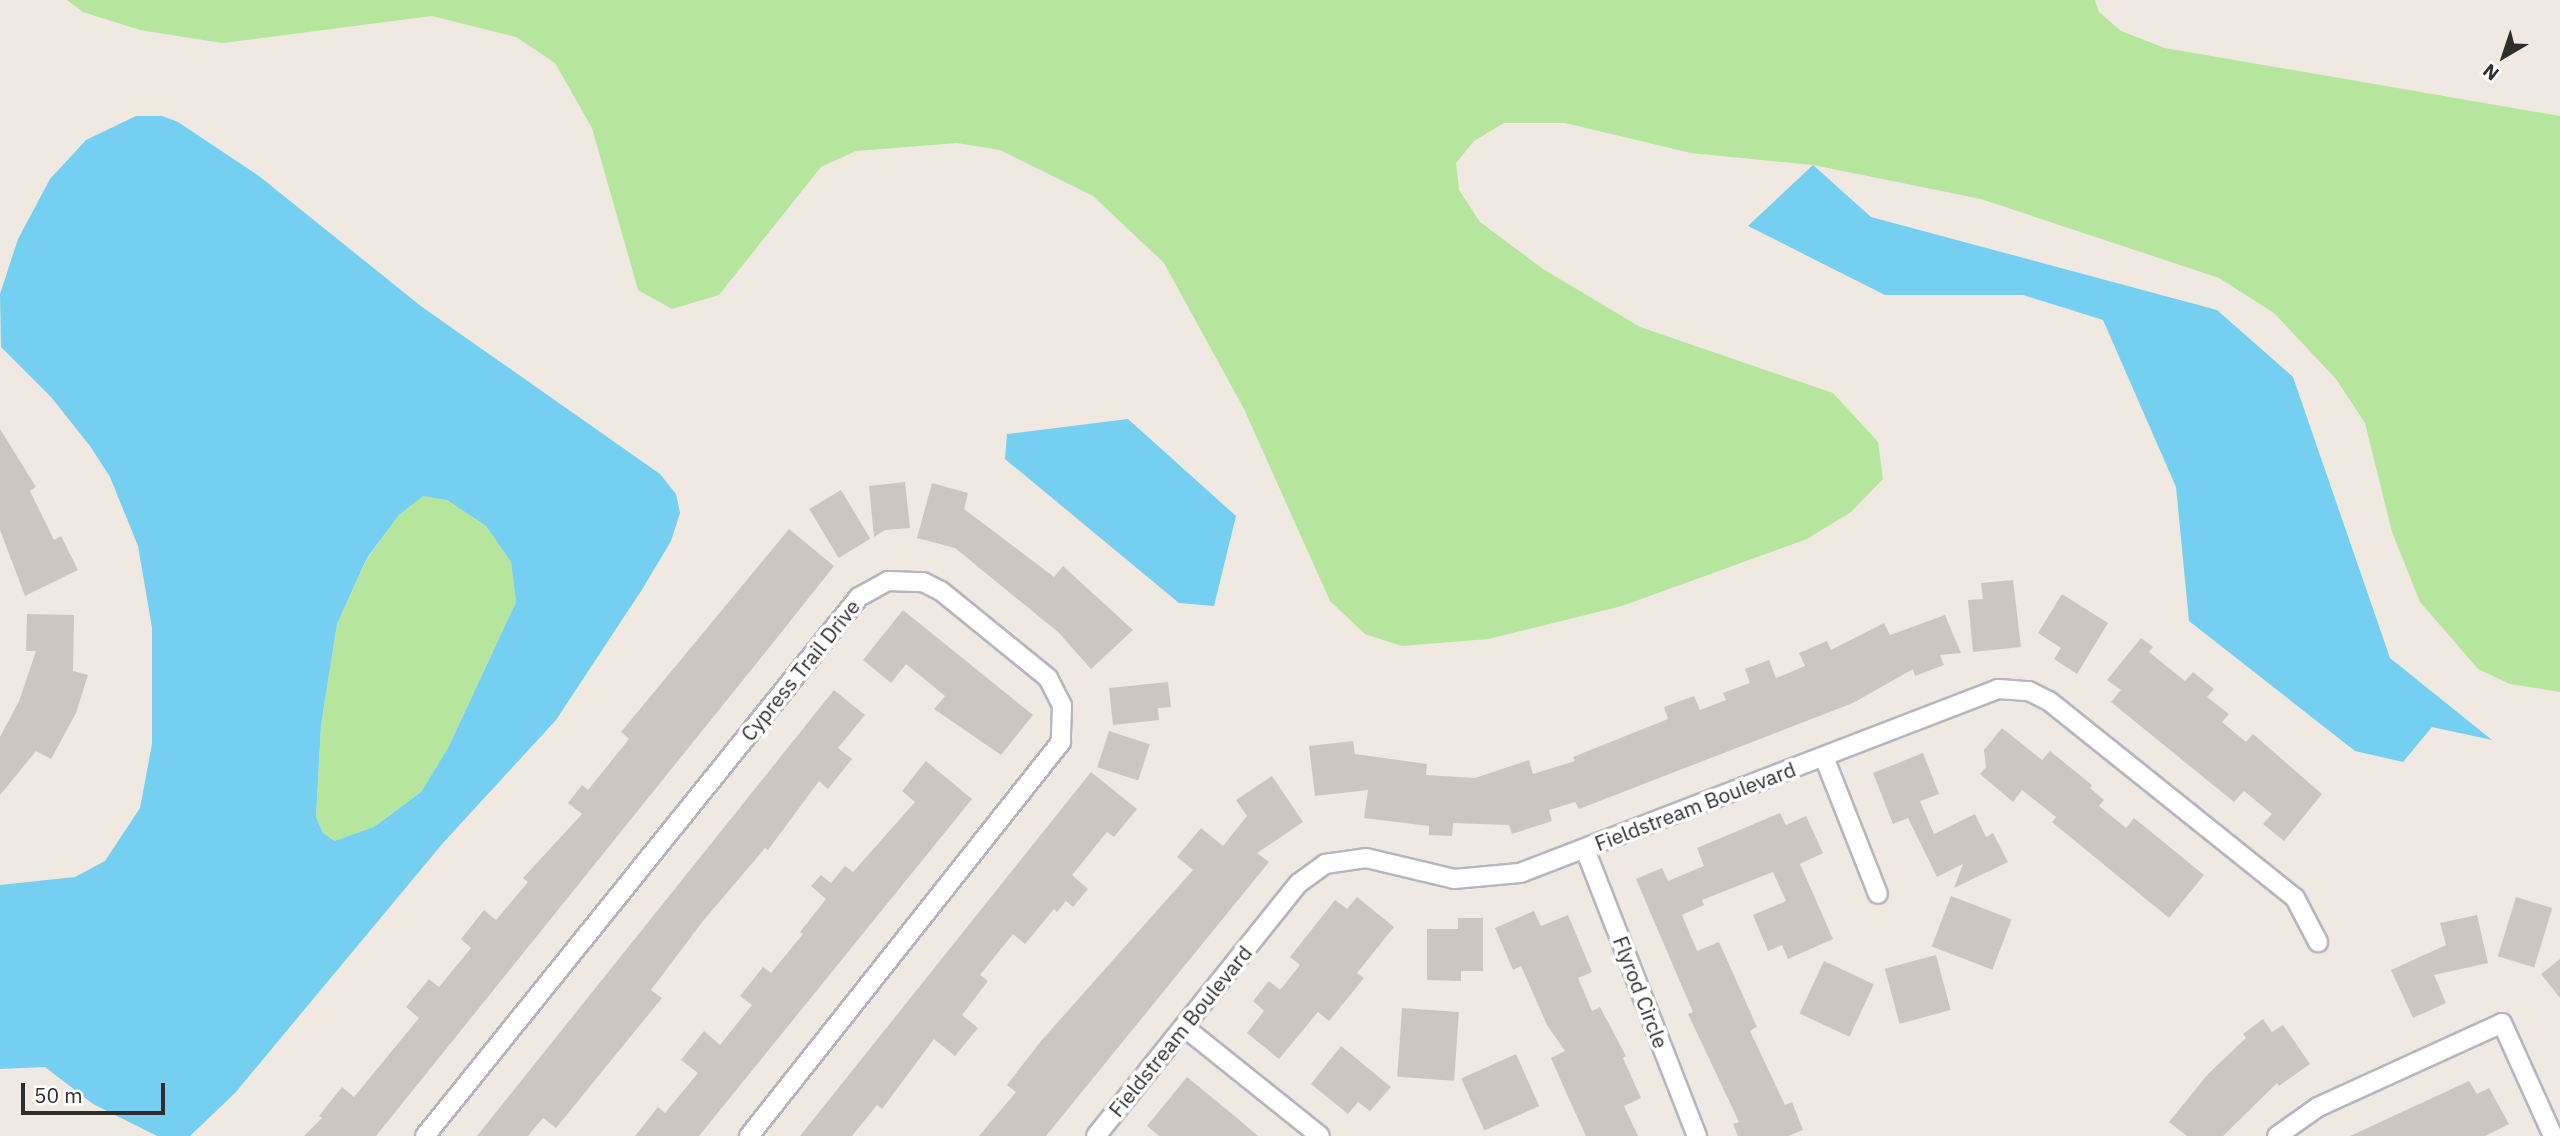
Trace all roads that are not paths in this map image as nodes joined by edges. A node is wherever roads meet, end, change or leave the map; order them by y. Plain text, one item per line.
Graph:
1 (1824, 757) junction
2 (1585, 849) junction
3 (1878, 894) dead end
4 (2318, 942) dead end
5 (1184, 1027) junction
6 (425, 1136) edge
7 (749, 1136) edge
8 (1096, 1136) edge
9 (1320, 1136) edge
10 (1696, 1136) edge
11 (2277, 1136) edge
12 (2553, 1136) edge

1 - 2 street, Fieldstream Boulevard
1 - 3 street
1 - 4 street, Fieldstream Boulevard
2 - 5 street, Fieldstream Boulevard
2 - 10 street, Flyrod Circle
5 - 8 street, Fieldstream Boulevard
5 - 9 street
6 - 7 street, Cypress Trail Drive
11 - 12 street

